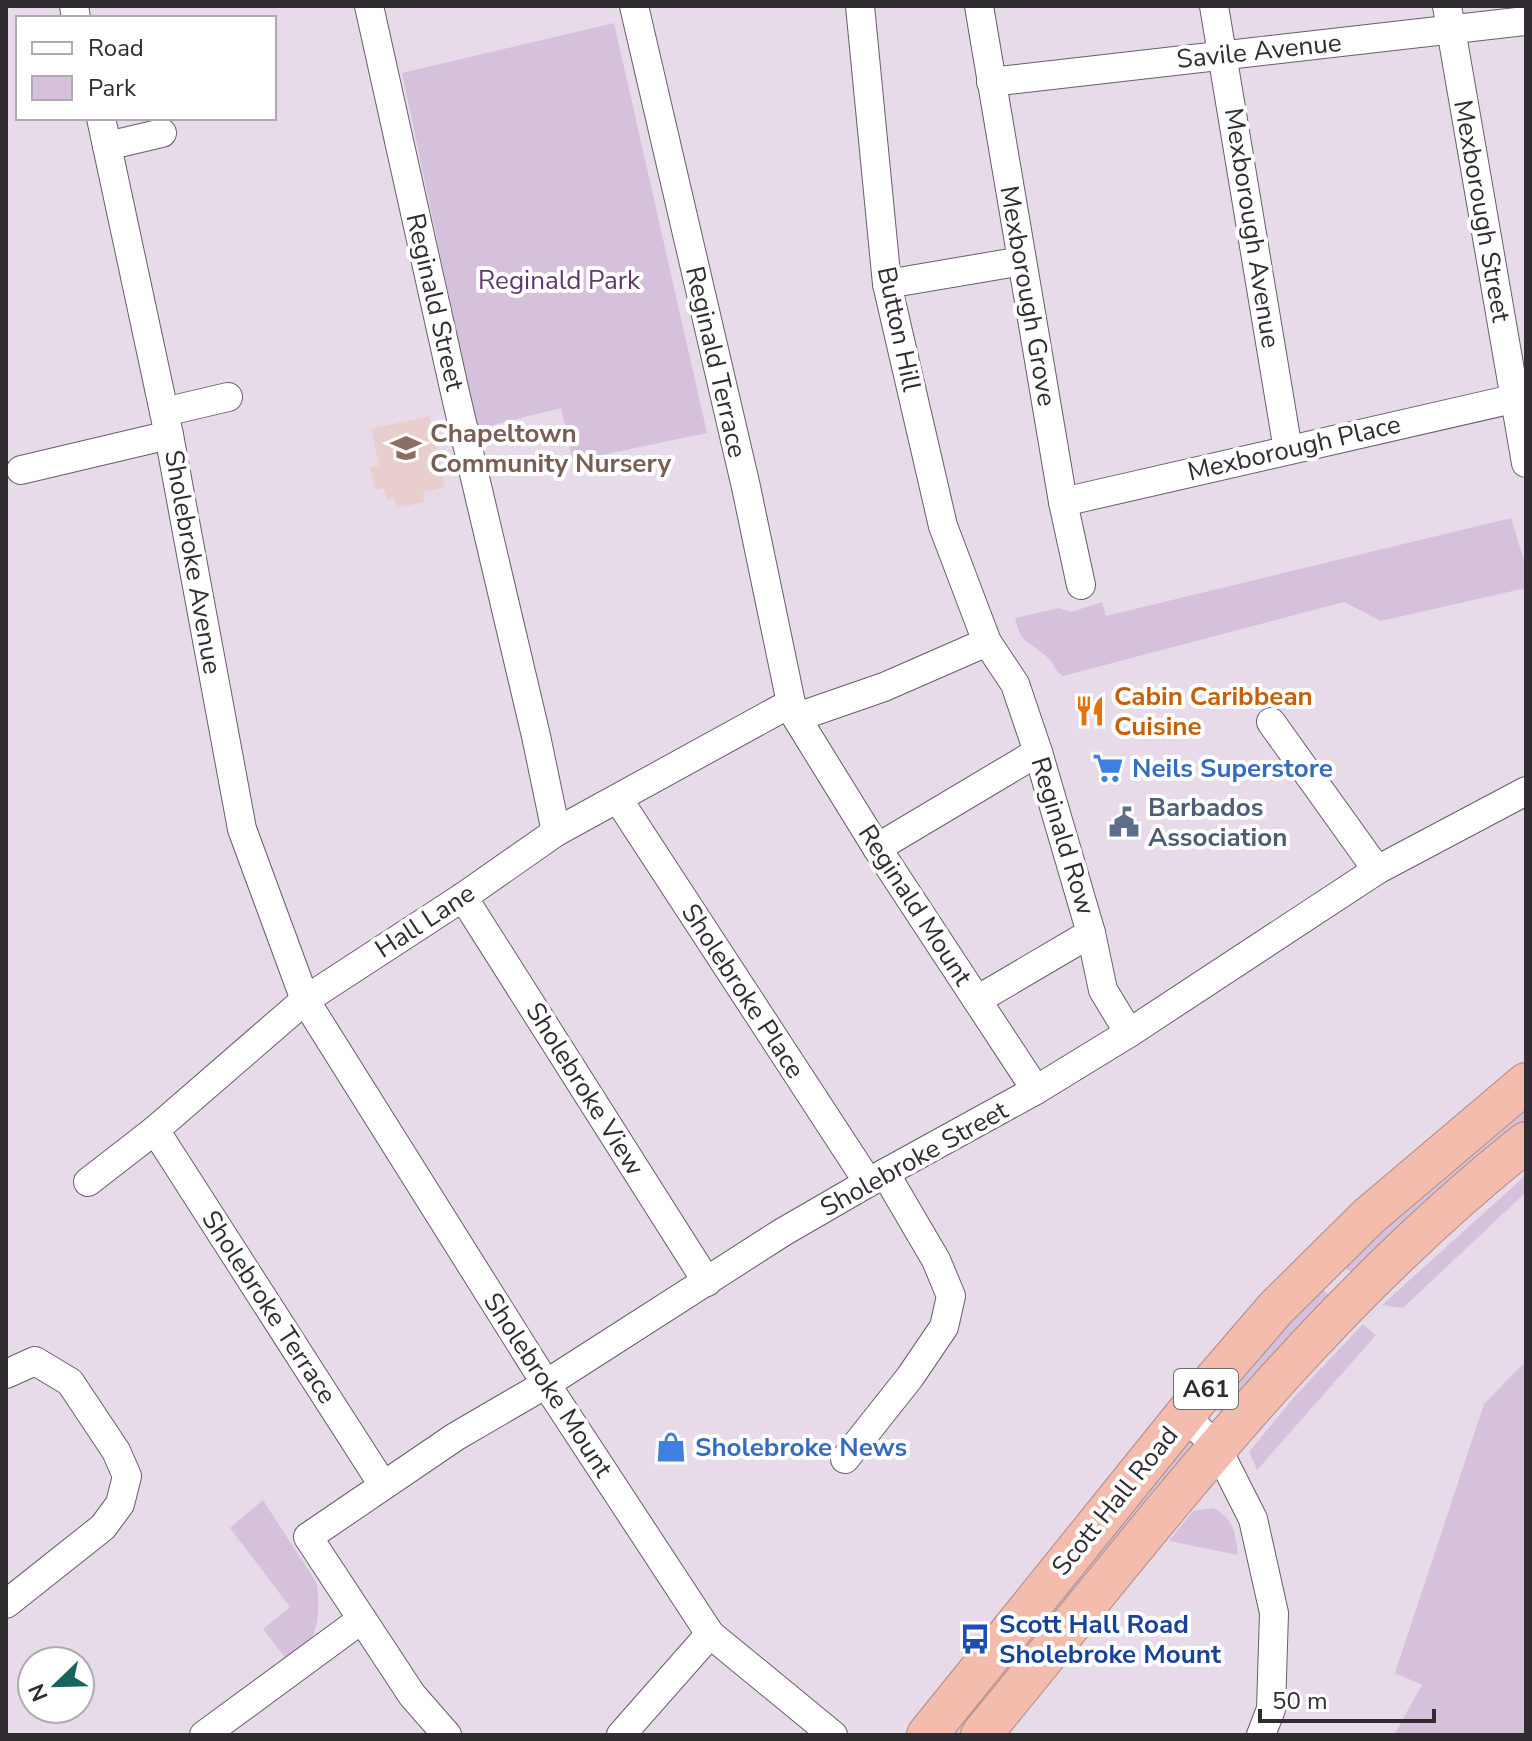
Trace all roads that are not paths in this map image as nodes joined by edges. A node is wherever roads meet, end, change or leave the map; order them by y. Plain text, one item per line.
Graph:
1 (369, 6) edge
2 (634, 6) edge
3 (860, 6) edge
4 (979, 6) edge
5 (1214, 6) edge
6 (1449, 18) edge
7 (1526, 21) edge
8 (1223, 55) junction
9 (991, 82) junction
10 (101, 120) edge
11 (162, 133) dead end
12 (107, 146) junction
13 (1022, 261) junction
14 (887, 284) junction
15 (228, 397) dead end
16 (1520, 397) edge
17 (167, 423) junction
18 (1288, 450) junction
19 (1526, 463) edge
20 (21, 470) dead end
21 (1063, 502) junction
22 (1081, 585) dead end
23 (987, 642) junction
24 (799, 711) junction
25 (1271, 722) dead end
26 (1038, 752) junction
27 (1526, 791) edge
28 (618, 799) junction
29 (556, 832) junction
30 (877, 848) junction
31 (1377, 870) junction
32 (463, 897) junction
33 (1091, 933) junction
34 (305, 1000) junction
35 (977, 1000) junction
36 (1129, 1033) junction
37 (1526, 1083) edge
38 (1036, 1090) junction
39 (155, 1130) junction
40 (1526, 1142) edge
41 (876, 1177) junction
42 (88, 1182) dead end
43 (707, 1282) junction
44 (6, 1374) edge
45 (546, 1384) junction
46 (1184, 1415) junction
47 (1216, 1446) junction
48 (845, 1459) dead end
49 (383, 1485) junction
50 (6, 1604) edge
51 (362, 1619) junction
52 (710, 1634) junction
53 (204, 1735) edge
54 (447, 1735) edge
55 (621, 1735) edge
56 (833, 1735) edge
57 (927, 1735) edge
58 (981, 1735) edge
59 (1261, 1735) edge

1 - 29 street, Reginald Street
2 - 24 street, Reginald Terrace
3 - 14 street, Button Hill
4 - 9 street, Mexborough Grove
5 - 8 street, Mexborough Avenue
6 - 7 street, Savile Avenue
6 - 8 street, Savile Avenue
6 - 16 street, Mexborough Street
8 - 9 street, Savile Avenue
8 - 18 street, Mexborough Avenue
9 - 13 street, Mexborough Grove
10 - 12 street, Sholebroke Avenue
11 - 12 street
12 - 17 street, Sholebroke Avenue
13 - 14 street
13 - 21 street, Mexborough Grove
14 - 23 street, Button Hill
15 - 17 street
16 - 18 street, Mexborough Place
16 - 19 street, Mexborough Street
17 - 20 street
17 - 34 street, Sholebroke Avenue
18 - 21 street, Mexborough Place
21 - 22 street, Mexborough Grove
23 - 24 street, Hall Lane
23 - 26 street, Reginald Row
24 - 28 street, Hall Lane
24 - 30 street, Reginald Mount
25 - 31 street
26 - 30 street
26 - 33 street, Reginald Row
27 - 31 street, Sholebroke Street
28 - 29 street, Hall Lane
28 - 41 street, Sholebroke Place
29 - 32 street, Hall Lane
30 - 35 street, Reginald Mount
31 - 36 street, Sholebroke Street
32 - 34 street, Hall Lane
32 - 43 street, Sholebroke View
33 - 35 street
33 - 36 street, Reginald Row
34 - 39 street, Hall Lane
34 - 45 street, Sholebroke Mount
35 - 38 street, Reginald Mount
36 - 38 street, Sholebroke Street
37 - 46 highway, Scott Hall Road / A61
38 - 41 street, Sholebroke Street
39 - 42 street, Hall Lane
39 - 49 street, Sholebroke Terrace
40 - 47 highway, Scott Hall Road / A61
41 - 43 street, Sholebroke Street
41 - 48 street, Sholebroke Place
43 - 45 street, Sholebroke Street
44 - 50 street
45 - 49 street, Sholebroke Street
45 - 52 street, Sholebroke Mount
46 - 47 street
46 - 57 highway, Scott Hall Road / A61
47 - 58 highway, Scott Hall Road / A61
47 - 59 street
49 - 51 street, Sholebroke Street
51 - 53 street
51 - 54 street
52 - 55 street
52 - 56 street, Sholebroke Mount

